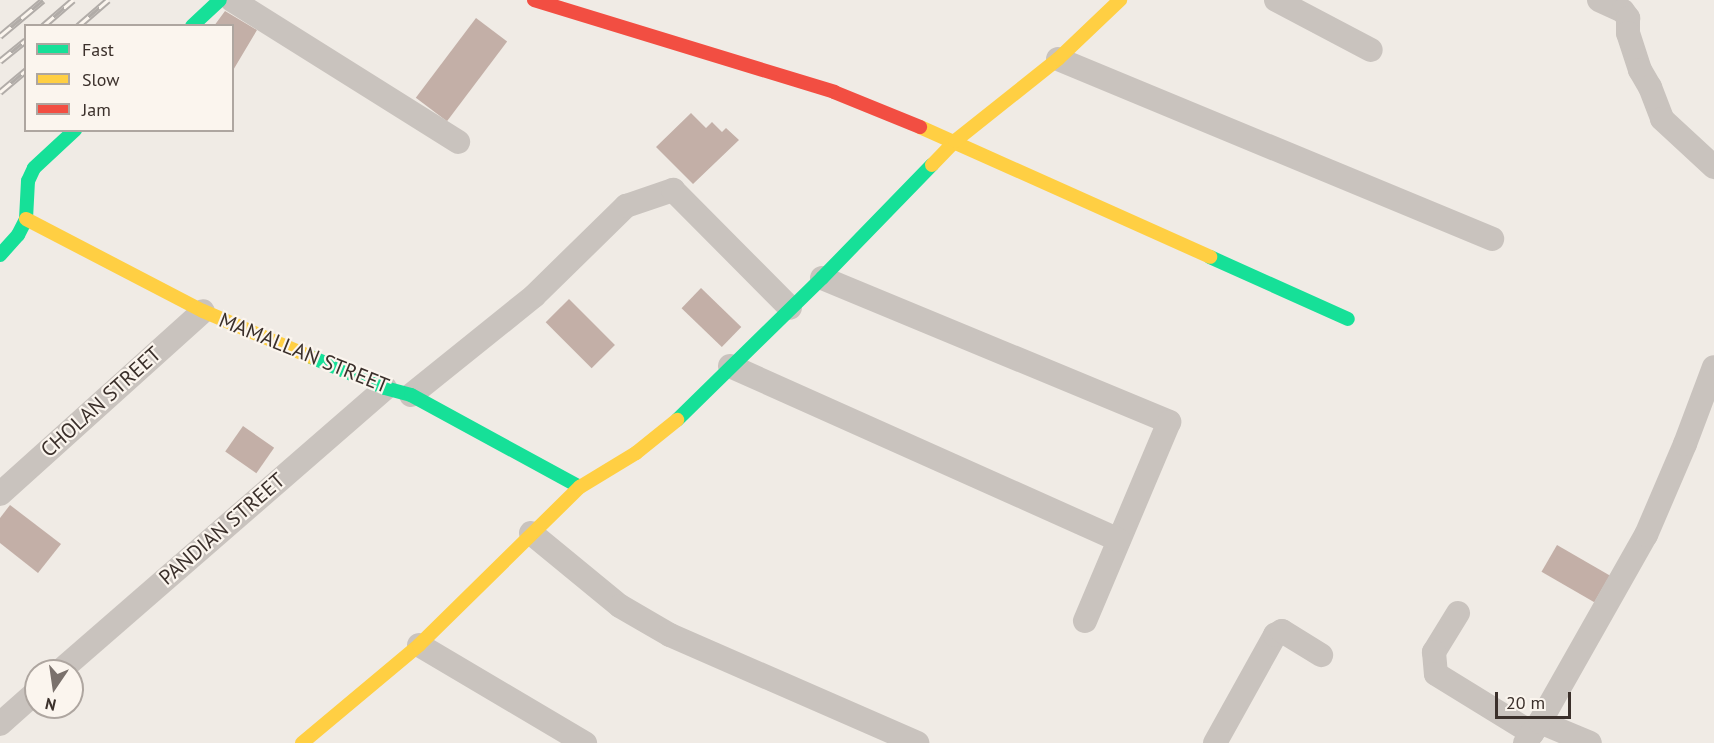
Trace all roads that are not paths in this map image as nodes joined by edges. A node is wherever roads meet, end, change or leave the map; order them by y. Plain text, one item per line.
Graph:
1 (220, 0) edge
2 (232, 0) edge
3 (534, 0) edge
4 (1120, 0) edge
5 (1276, 0) edge
6 (1599, 0) edge
7 (194, 24) edge
8 (1371, 50) dead end
9 (1058, 59) junction
10 (73, 132) edge
11 (955, 141) junction
12 (458, 142) dead end
13 (1714, 167) edge
14 (27, 219) junction
15 (1492, 238) dead end
16 (0, 255) edge
17 (822, 279) junction
18 (790, 308) junction
19 (202, 311) junction
20 (1348, 319) dead end
21 (730, 366) junction
22 (1714, 367) edge
23 (385, 388) junction
24 (411, 395) junction
25 (580, 487) junction
26 (0, 494) edge
27 (531, 533) junction
28 (1119, 540) junction
29 (1458, 613) dead end
30 (1085, 621) dead end
31 (419, 645) junction
32 (1321, 655) dead end
33 (74, 659) edge
34 (24, 700) edge
35 (5, 712) edge
36 (1532, 733) edge
37 (302, 743) edge
38 (585, 743) edge
39 (917, 743) edge
40 (1215, 743) edge
41 (1590, 743) edge

1 - 7 street
2 - 12 street
3 - 11 street
4 - 9 street
5 - 8 street
6 - 13 street
9 - 11 street
9 - 15 street
10 - 14 street
11 - 17 street
11 - 20 street
14 - 16 street
14 - 19 street, MAMALLAN STREET
17 - 18 street
17 - 28 street
18 - 21 street
18 - 24 street
19 - 23 street, MAMALLAN STREET
19 - 26 street, CHOLAN STREET
21 - 25 street
21 - 28 street
22 - 36 street
23 - 24 street, MAMALLAN STREET
23 - 33 street, PANDIAN STREET
24 - 25 street, MAMALLAN STREET
25 - 27 street
27 - 31 street
27 - 39 street
28 - 30 street
29 - 36 street
31 - 37 street
31 - 38 street
32 - 40 street
34 - 35 street
36 - 41 street

